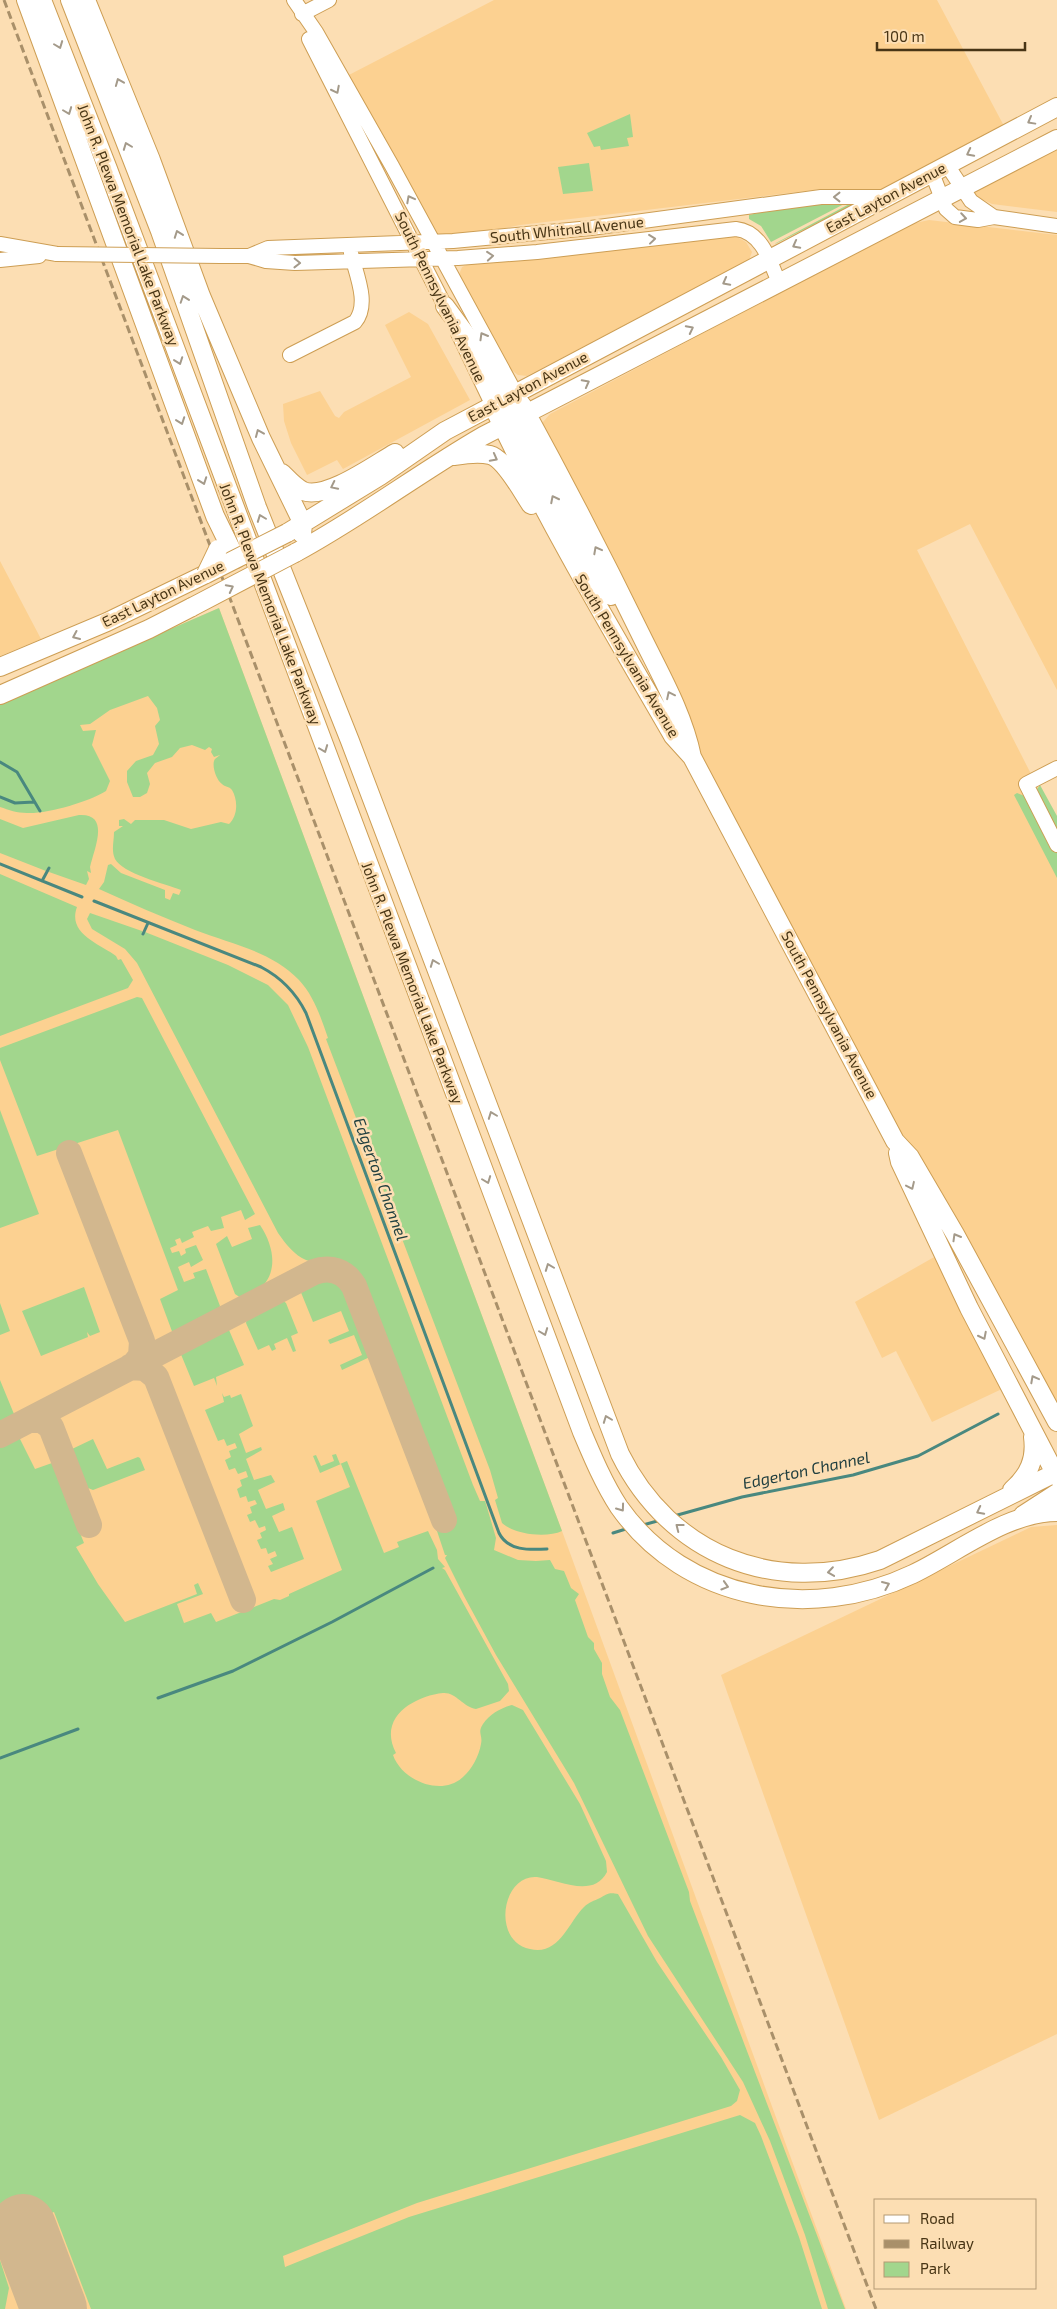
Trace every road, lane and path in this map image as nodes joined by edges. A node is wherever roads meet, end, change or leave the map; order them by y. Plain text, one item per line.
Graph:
1 (26, 0) edge
2 (42, 0) edge
3 (70, 0) edge
4 (86, 0) edge
5 (294, 0) edge
6 (329, 0) edge
7 (302, 14) junction
8 (1057, 108) edge
9 (1057, 139) edge
10 (940, 169) junction
11 (961, 188) junction
12 (886, 197) junction
13 (941, 199) junction
14 (994, 217) junction
15 (1057, 226) edge
16 (432, 242) junction
17 (413, 243) junction
18 (0, 244) edge
19 (349, 245) junction
20 (57, 254) junction
21 (250, 256) junction
22 (441, 259) junction
23 (769, 259) junction
24 (0, 260) edge
25 (422, 260) junction
26 (353, 262) junction
27 (779, 282) junction
28 (445, 306) joint
29 (290, 355) dead end
30 (510, 409) junction
31 (445, 431) junction
32 (447, 457) junction
33 (275, 466) junction
34 (295, 528) junction
35 (300, 551) junction
36 (228, 552) junction
37 (569, 558) junction
38 (268, 568) junction
39 (0, 667) edge
40 (0, 695) edge
41 (692, 757) junction
42 (1057, 768) edge
43 (1057, 845) edge
44 (895, 1140) junction
45 (986, 1291) junction
46 (965, 1302) junction
47 (1057, 1422) edge
48 (1032, 1431) junction
49 (1056, 1474) edge
50 (1057, 1493) edge
51 (1000, 1500) junction
52 (1057, 1512) edge
53 (1018, 1518) junction

1 -> 36 main road
2 -> 53 main road, John R. Plewa Memorial Lake Parkway
51 -> 3 main road, John R. Plewa Memorial Lake Parkway
33 -> 4 main road
5 - 7 street, South Pennsylvania Avenue
6 - 7 street
16 -> 7 street, South Pennsylvania Avenue
7 -> 17 street, South Pennsylvania Avenue
8 -> 10 main road, East Layton Avenue
9 - 11 main road, East Layton Avenue
10 - 11 street
10 - 12 main road, East Layton Avenue
10 - 13 street
11 - 13 main road, East Layton Avenue
11 - 14 street
12 -> 16 street, South Whitnall Avenue
12 -> 23 main road, East Layton Avenue
13 -> 14 street
13 - 27 main road, East Layton Avenue
14 - 15 street
16 - 17 street, South Whitnall Avenue
16 - 22 street, South Pennsylvania Avenue
17 - 19 street, South Whitnall Avenue
17 - 25 street, South Pennsylvania Avenue
18 - 20 street, South Whitnall Avenue
19 - 21 street, South Whitnall Avenue
19 - 26 street
20 - 21 street, South Whitnall Avenue, bridge
20 - 24 street, South Whitnall Avenue
21 -> 26 street, South Whitnall Avenue
22 -> 23 street, South Whitnall Avenue
22 - 25 street, South Whitnall Avenue
30 -> 22 street, South Pennsylvania Avenue
23 - 27 street, South Whitnall Avenue
23 -> 30 main road, East Layton Avenue
25 - 26 street, South Whitnall Avenue
25 - 28 street, South Pennsylvania Avenue
26 - 29 street
30 -> 27 main road, East Layton Avenue
28 - 30 main road
30 - 31 main road, East Layton Avenue
30 - 32 main road, East Layton Avenue
30 - 35 main road
30 -> 37 main road, South Pennsylvania Avenue
41 -> 30 main road, South Pennsylvania Avenue
31 -> 33 main road
31 - 34 main road, East Layton Avenue
32 - 35 main road, East Layton Avenue
32 -> 37 main road
33 - 34 main road
34 - 35 main road
34 - 36 main road, East Layton Avenue, bridge
35 - 38 main road, East Layton Avenue, bridge
36 - 38 main road, bridge
36 -> 39 main road, East Layton Avenue, bridge
37 - 41 main road, South Pennsylvania Avenue
40 -> 38 main road, East Layton Avenue, bridge
41 - 44 main road, South Pennsylvania Avenue
42 - 43 street
45 -> 44 main road, South Pennsylvania Avenue
44 -> 46 main road, South Pennsylvania Avenue
45 - 46 main road
47 -> 45 main road, South Pennsylvania Avenue
46 -> 48 main road, South Pennsylvania Avenue
48 - 49 main road, South Pennsylvania Avenue
48 - 51 main road
49 - 51 main road, John R. Plewa Memorial Lake Parkway
50 - 53 main road
52 - 53 main road, John R. Plewa Memorial Lake Parkway

